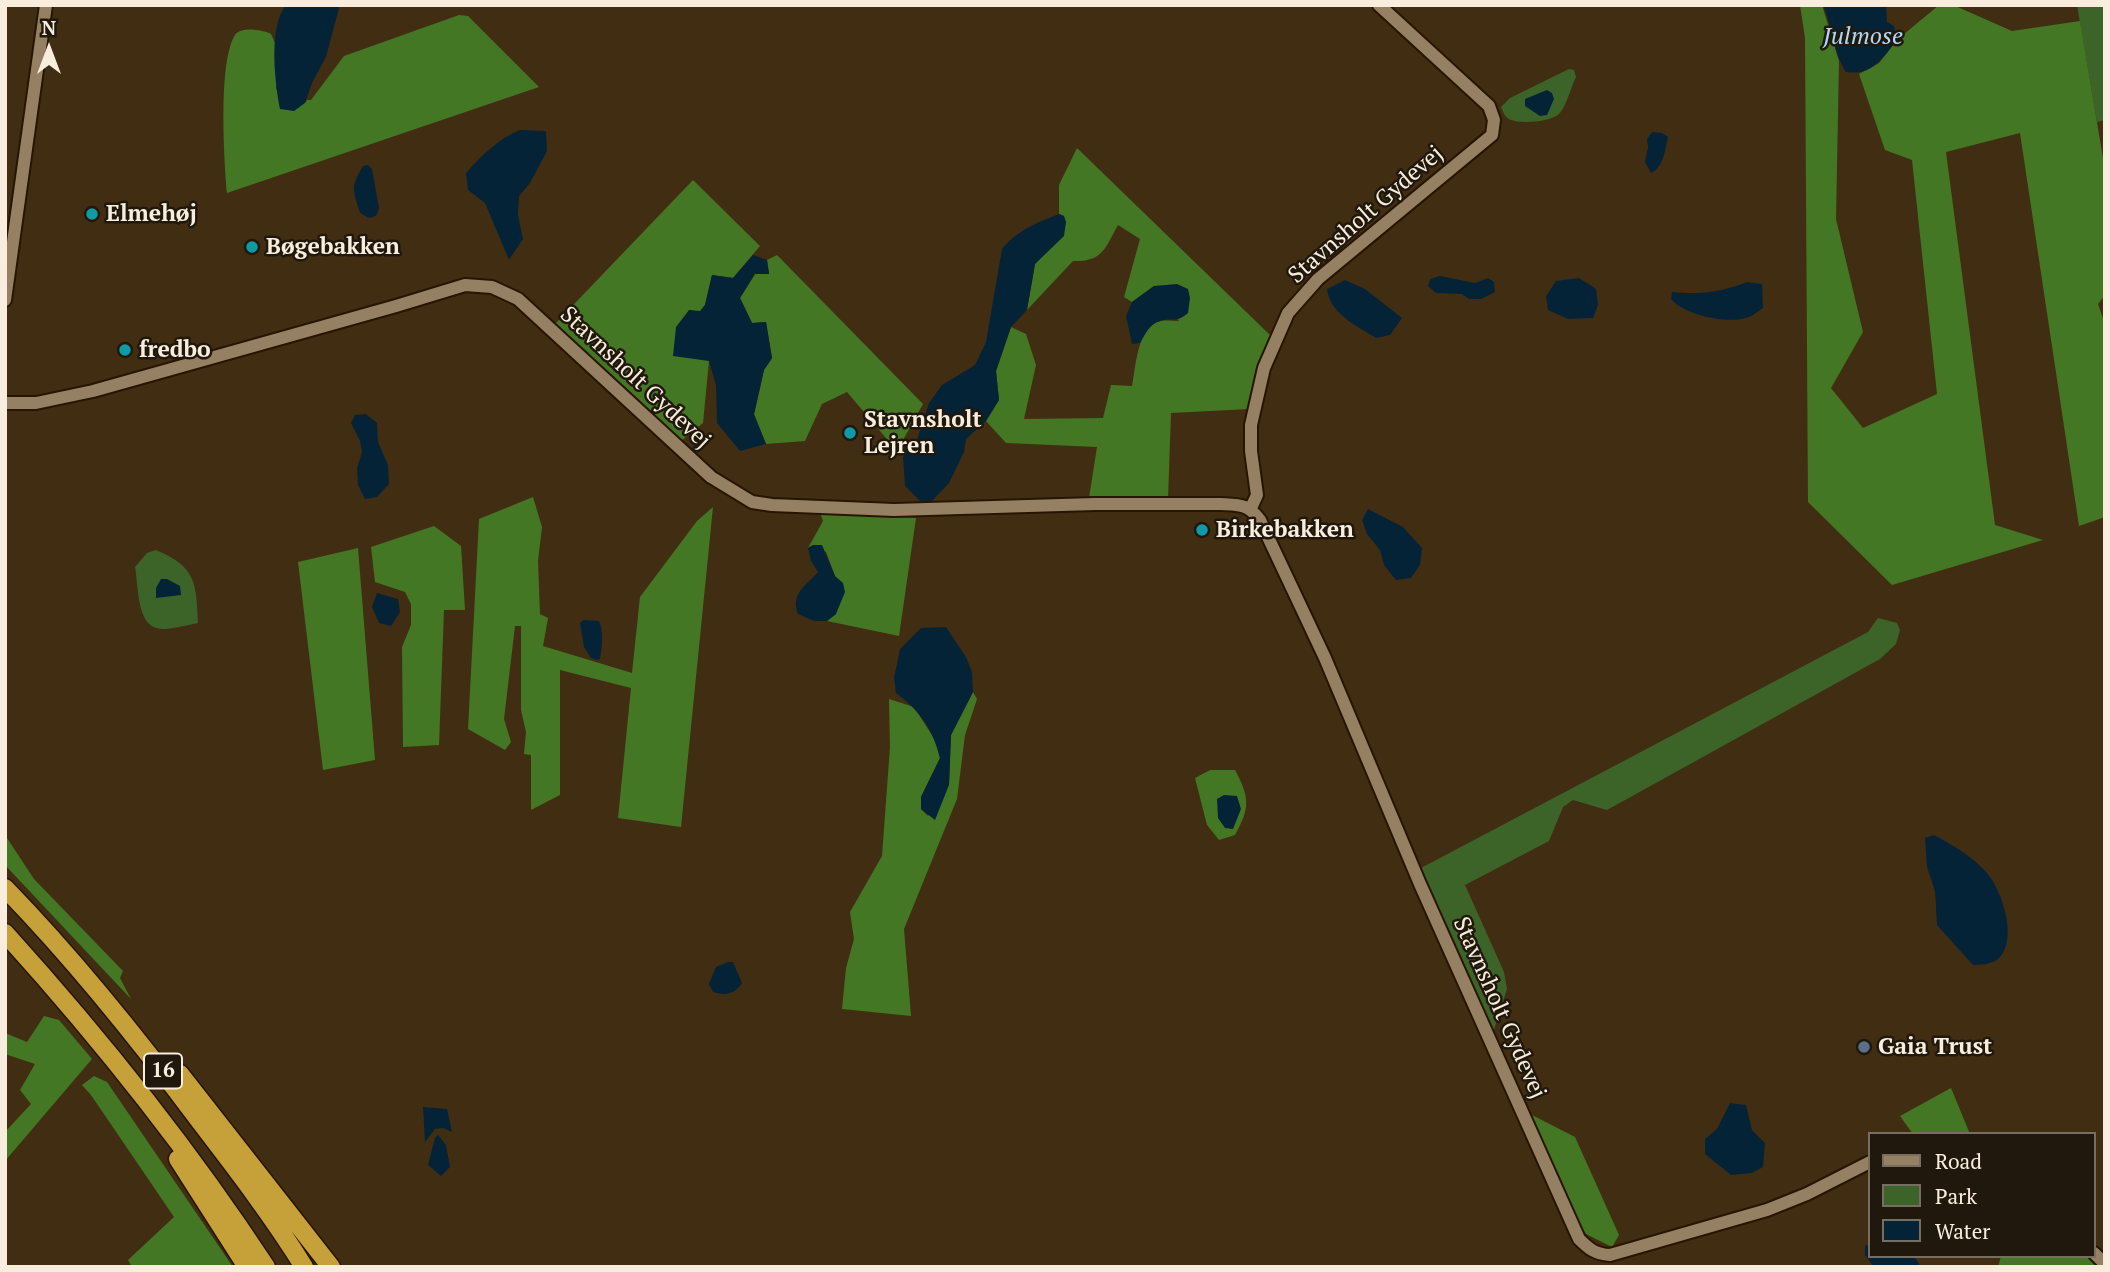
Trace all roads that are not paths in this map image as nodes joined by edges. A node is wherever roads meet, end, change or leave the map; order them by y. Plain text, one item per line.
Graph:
1 (46, 5) edge
2 (1379, 5) edge
3 (5, 300) edge
4 (5, 403) edge
5 (1251, 509) junction
6 (5, 888) edge
7 (5, 933) edge
8 (86, 978) junction
9 (140, 1089) junction
10 (1868, 1163) edge
11 (247, 1267) edge
12 (266, 1267) edge
13 (304, 1267) edge
14 (331, 1267) edge

1 - 3 street
2 - 5 street, Stavnsholt Gydevej
4 - 5 street, Stavnsholt Gydevej
5 - 10 street, Stavnsholt Gydevej
6 - 8 highway, 16
7 - 9 highway, 16
8 - 13 highway, 16
8 - 14 highway
9 - 11 highway
9 - 12 highway, 16

